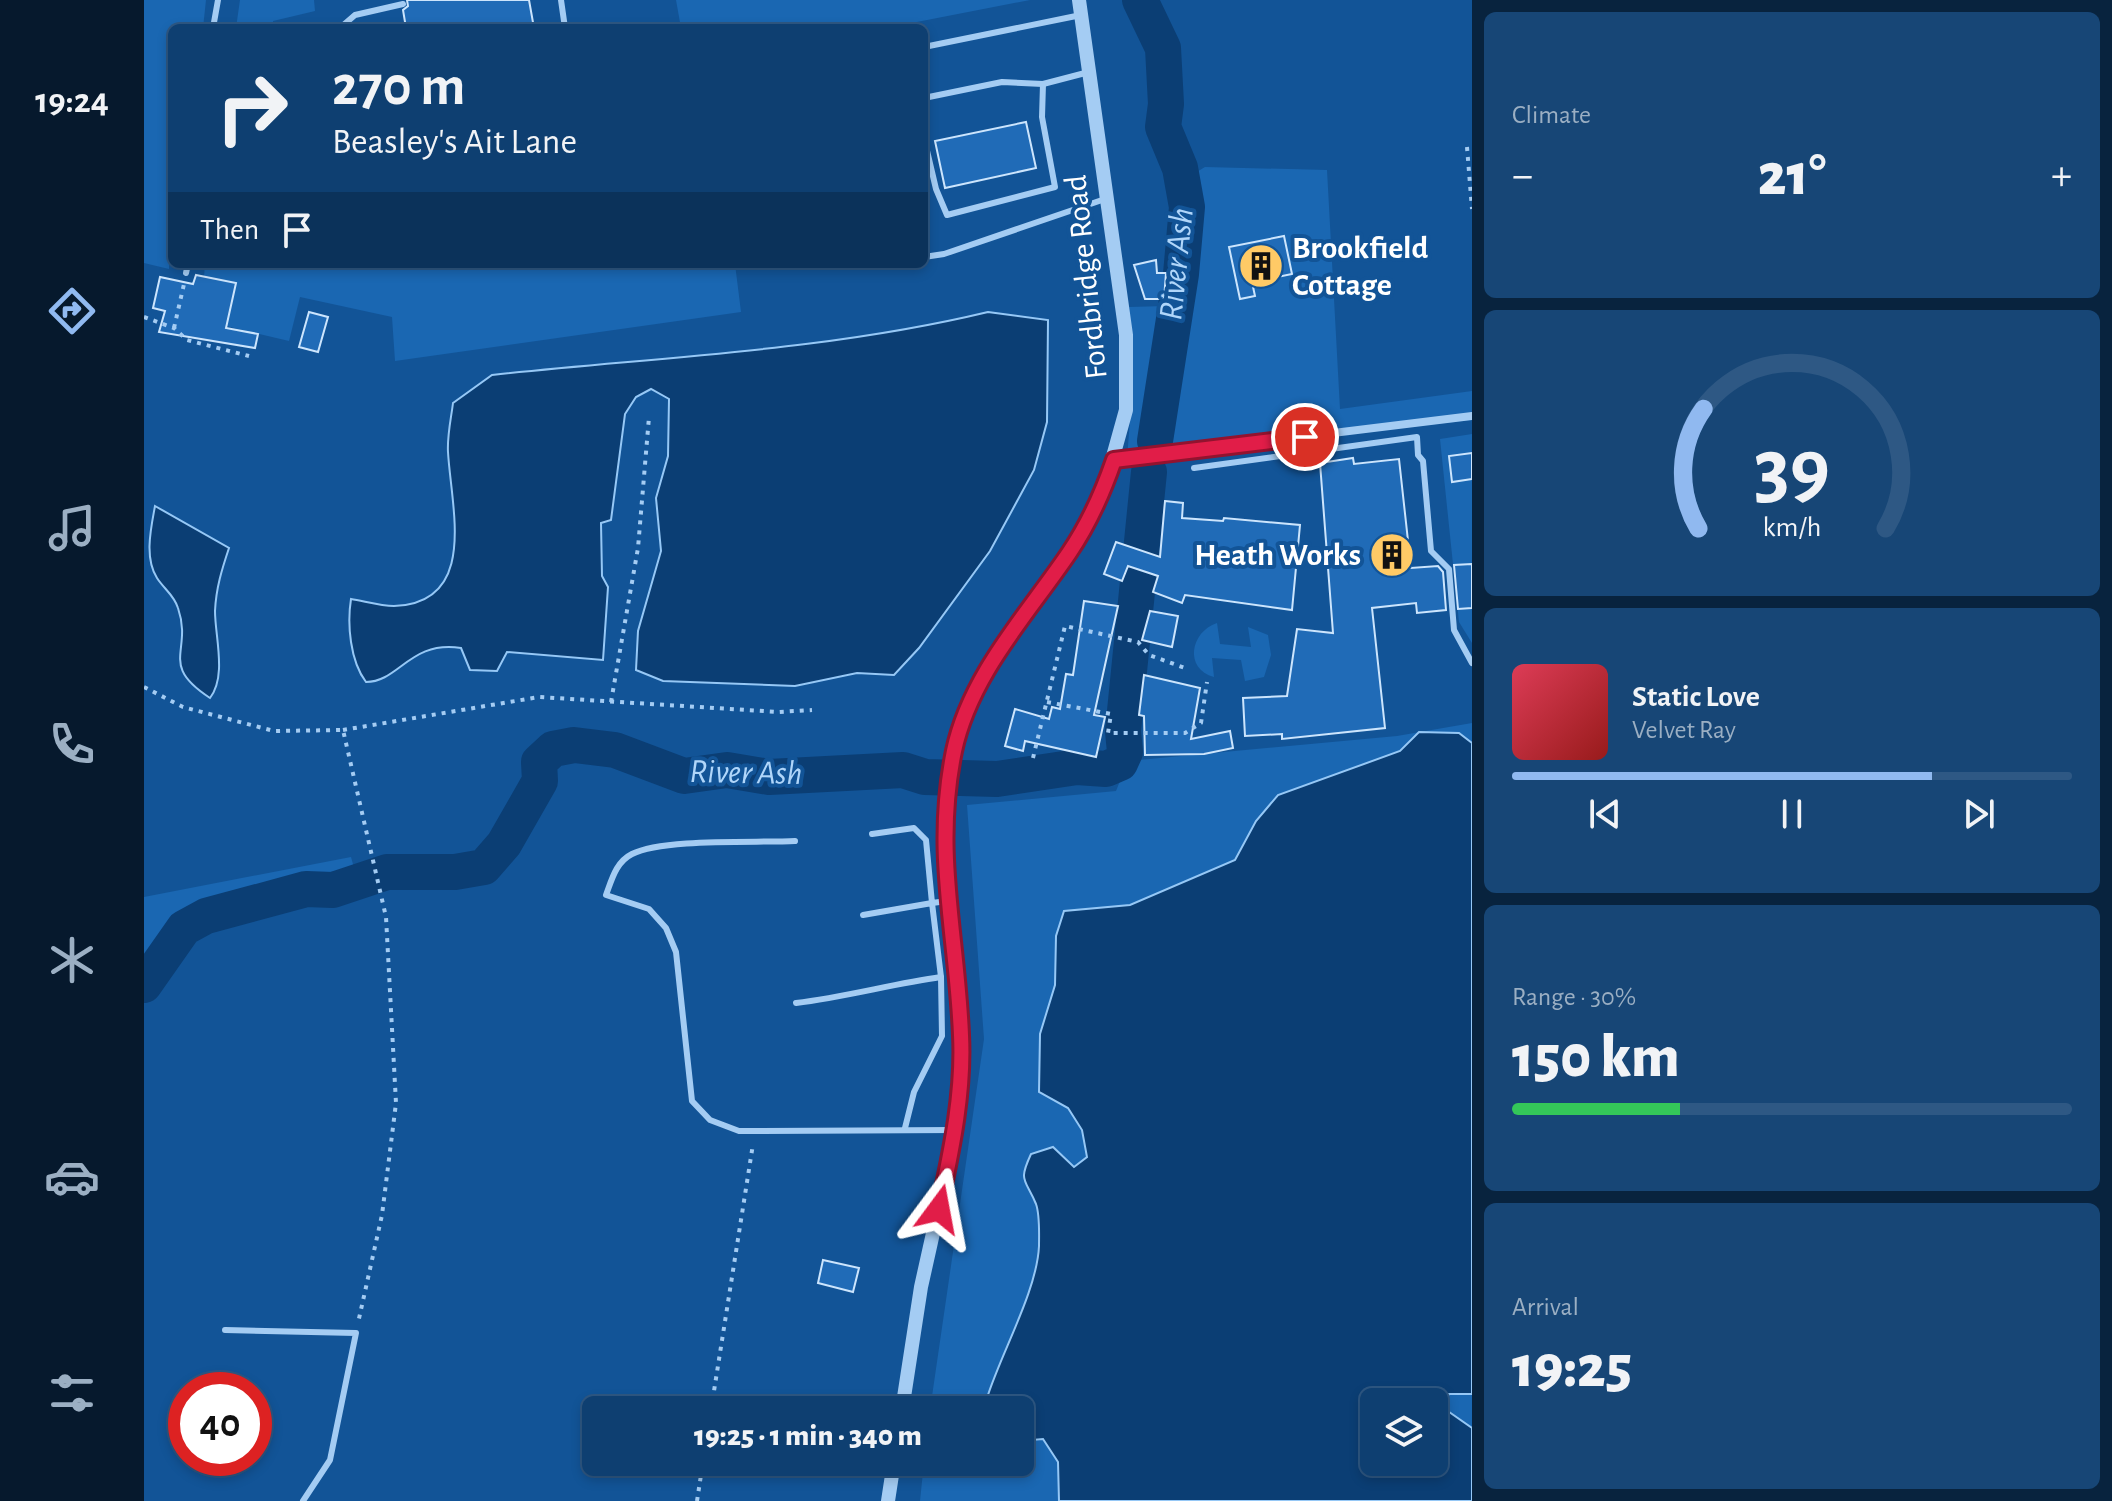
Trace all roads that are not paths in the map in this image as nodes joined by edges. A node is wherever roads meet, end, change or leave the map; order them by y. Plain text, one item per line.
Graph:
1 (218, 0) edge
2 (561, 0) edge
3 (403, 4) dead end
4 (1080, 7) edge
5 (214, 24) edge
6 (345, 24) edge
7 (564, 24) edge
8 (928, 46) edge
9 (1091, 71) junction
10 (1043, 84) junction
11 (928, 97) edge
12 (928, 159) edge
13 (1108, 198) junction
14 (928, 256) edge
15 (187, 268) edge
16 (186, 273) road end
17 (1472, 416) edge
18 (1114, 460) junction
19 (1194, 468) dead end
20 (1472, 663) edge
21 (872, 834) dead end
22 (795, 841) dead end
23 (940, 902) junction
24 (863, 915) dead end
25 (941, 977) junction
26 (796, 1003) dead end
27 (905, 1128) junction
28 (956, 1130) junction
29 (225, 1330) dead end
30 (904, 1396) edge
31 (892, 1476) edge
32 (303, 1501) edge
33 (888, 1501) edge

1 - 5 lane
2 - 7 lane
3 - 6 lane
4 - 8 lane
4 - 9 street, Fordbridge Road
9 - 10 lane
9 - 13 street, Fordbridge Road
10 - 11 lane
10 - 12 lane
13 - 14 lane
13 - 18 street, Fordbridge Road
15 - 16 lane
17 - 18 street
18 - 23 street, Fordbridge Road
19 - 20 lane
21 - 23 lane
22 - 27 lane
23 - 24 lane
23 - 25 lane
23 - 28 street, Fordbridge Road
25 - 26 lane
25 - 27 lane
27 - 28 lane
28 - 30 street, Fordbridge Road
29 - 32 lane
31 - 33 street

